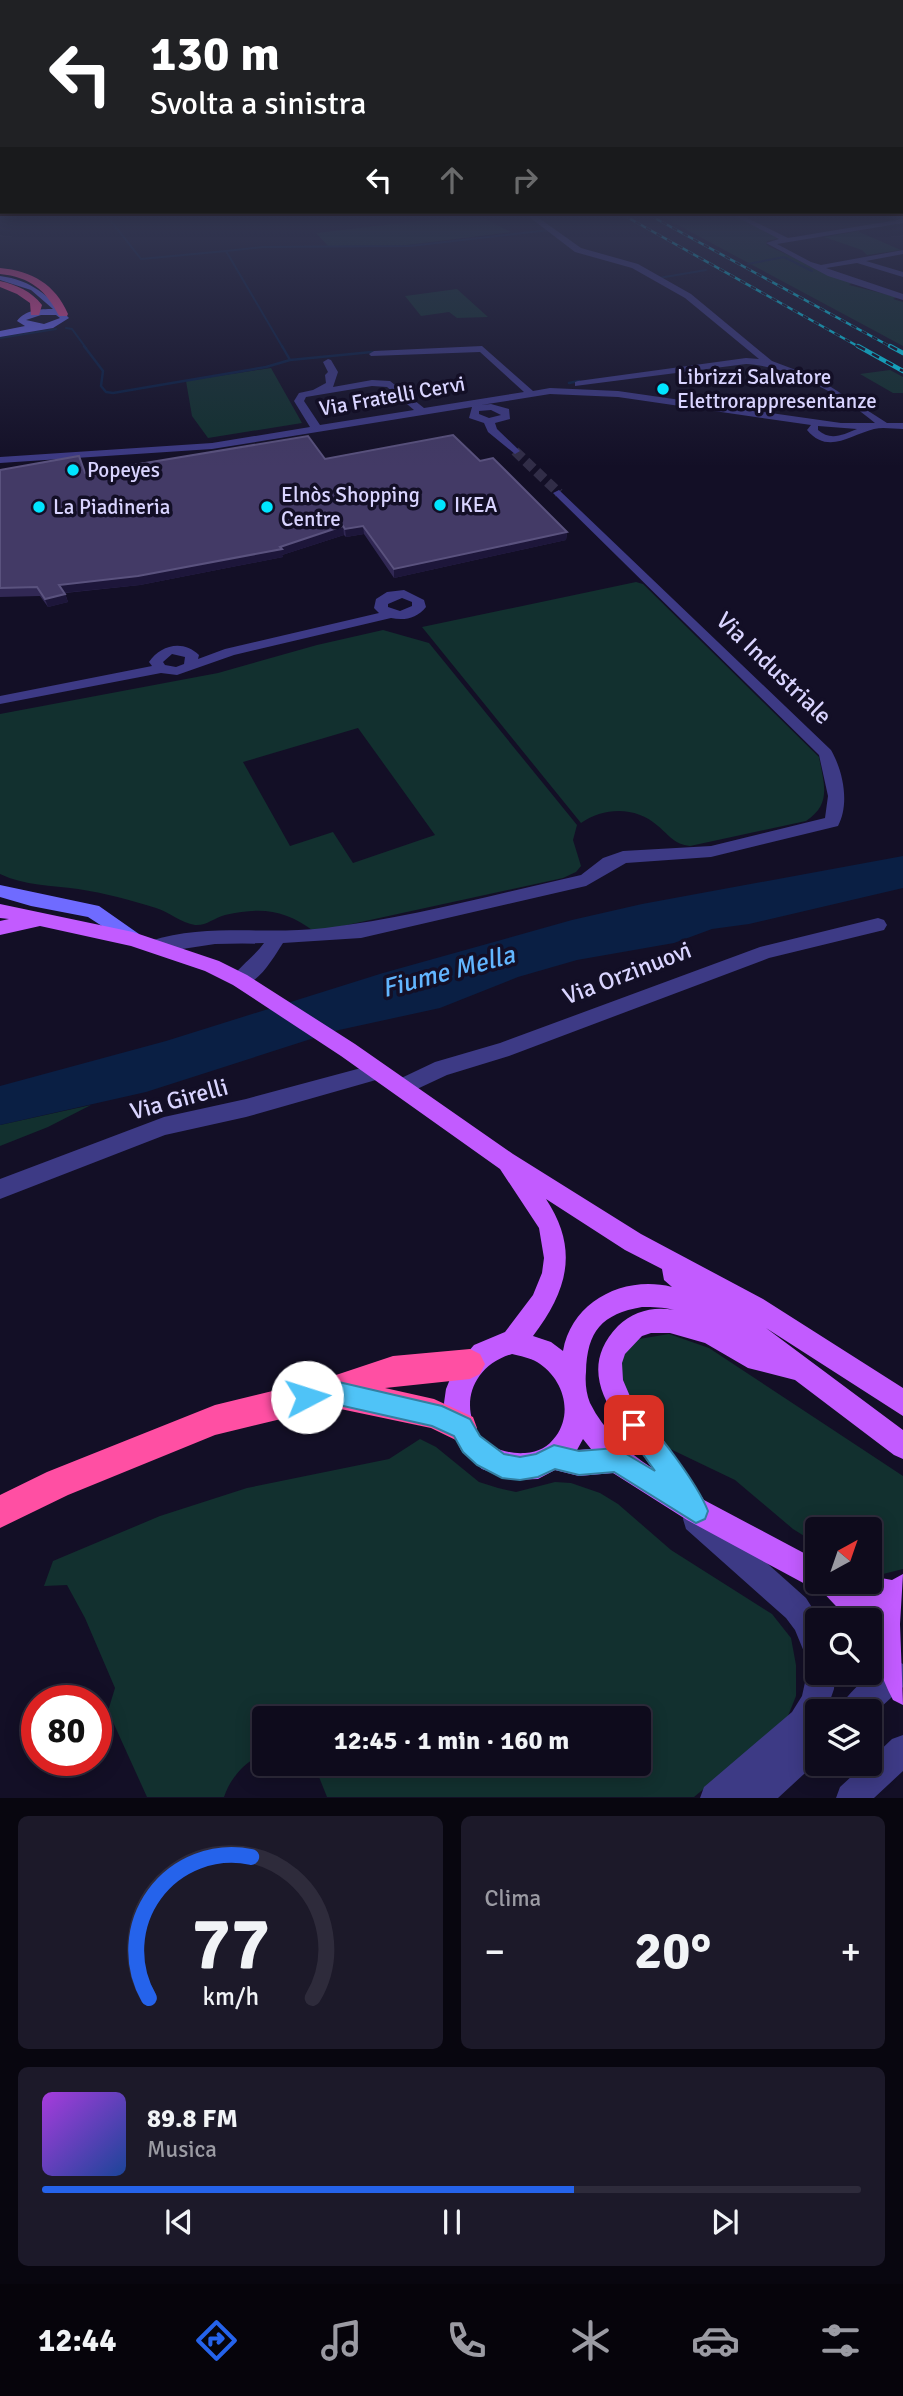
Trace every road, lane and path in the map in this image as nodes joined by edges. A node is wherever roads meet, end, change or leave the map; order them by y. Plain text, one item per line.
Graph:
1 (32, 300) edge
2 (44, 300) edge
3 (49, 300) edge
4 (59, 300) edge
5 (693, 300) edge
6 (37, 312) junction
7 (62, 313) junction
8 (22, 319) junction
9 (40, 326) junction
10 (0, 328) edge
11 (0, 334) edge
12 (374, 354) dead end
13 (328, 362) dead end
14 (768, 362) junction
15 (318, 390) junction
16 (558, 390) junction
17 (583, 391) junction
18 (530, 393) junction
19 (502, 409) junction
20 (421, 411) junction
21 (472, 412) junction
22 (789, 419) junction
23 (489, 421) junction
24 (828, 424) junction
25 (841, 426) junction
26 (903, 426) edge
27 (814, 427) junction
28 (879, 427) junction
29 (316, 428) junction
30 (851, 436) junction
31 (515, 451) tunnel mouth
32 (0, 460) edge
33 (123, 464) edge
34 (559, 493) tunnel mouth
35 (386, 610) dead end
36 (190, 658) junction
37 (159, 664) junction
38 (0, 690) edge
39 (0, 701) edge
40 (0, 891) edge
41 (0, 911) edge
42 (41, 919) junction
43 (878, 925) dead end
44 (0, 928) edge
45 (278, 936) junction
46 (133, 939) junction
47 (156, 946) junction
48 (240, 980) junction
49 (376, 1072) junction
50 (402, 1087) junction
51 (505, 1161) junction
52 (0, 1189) edge
53 (633, 1242) junction
54 (512, 1342) junction
55 (470, 1364) junction
56 (796, 1368) junction
57 (330, 1392) junction
58 (575, 1393) junction
59 (903, 1403) edge
60 (462, 1428) junction
61 (903, 1446) edge
62 (554, 1457) junction
63 (616, 1460) junction
64 (58, 1483) junction
65 (670, 1496) junction
66 (0, 1499) edge
67 (696, 1511) junction
68 (0, 1512) edge
69 (805, 1568) edge
70 (882, 1588) edge
71 (900, 1591) edge
72 (841, 1594) edge
73 (854, 1608) edge
74 (805, 1621) edge
75 (882, 1622) edge
76 (882, 1646) edge
77 (899, 1682) edge
78 (819, 1685) edge
79 (873, 1699) edge
80 (903, 1750) edge
81 (805, 1752) edge
82 (715, 1797) edge
83 (754, 1797) edge
84 (851, 1797) edge

1 - 6 highway
2 - 6 street
3 - 7 street
4 - 7 highway
5 - 14 street
6 - 7 street
6 - 8 street
7 - 9 street
8 - 9 street
8 - 10 street
9 - 11 street
12 - 18 street
13 - 15 street
14 - 16 street
14 - 28 street
15 - 20 street
15 - 29 street
16 - 17 street, Via Fratelli Cervi
16 - 18 street, Via Fratelli Cervi
17 - 19 street
17 - 22 street, Via Fratelli Cervi
18 - 20 street, Via Fratelli Cervi
19 - 21 street
19 - 23 street
20 - 29 street, Via Fratelli Cervi
21 - 23 street
21 - 33 street
22 - 24 street, Via Fratelli Cervi
22 - 27 street, Via Fratelli Cervi
23 - 31 street
24 - 25 street, Via Fratelli Cervi
24 - 27 street, Via Fratelli Cervi
25 - 28 street, Via Fratelli Cervi
25 - 30 street
26 - 28 street
27 - 30 street, Via Fratelli Cervi
28 - 30 street, Via Fratelli Cervi
29 - 32 street, Via Fratelli Cervi
34 - 45 street, Via Industriale
35 - 36 street
36 - 37 street
36 - 37 street
37 - 38 street
37 - 39 street
40 - 46 street
41 - 42 main road
42 - 44 main road
42 - 46 main road
43 - 50 street, Via Orzinuovi
45 - 47 street, Via Industriale
45 - 48 street
46 - 47 main road
47 - 48 main road
48 - 49 main road
49 - 50 main road
49 - 52 street, Via Girelli
50 - 51 main road
51 - 53 main road
51 - 54 main road
53 - 56 main road
53 - 59 main road
54 - 55 main road
54 - 58 main road
55 - 57 highway
55 - 60 main road
56 - 58 main road
56 - 61 main road
56 - 67 main road
57 - 60 highway
57 - 64 highway
58 - 62 main road
58 - 63 main road
60 - 62 main road
62 - 63 main road
63 - 65 main road
64 - 66 highway
64 - 68 highway
65 - 67 main road
65 - 74 street
67 - 69 main road
70 - 71 main road
71 - 75 main road
72 - 73 main road
76 - 77 main road
77 - 79 street
78 - 82 street
80 - 84 street
81 - 83 street

